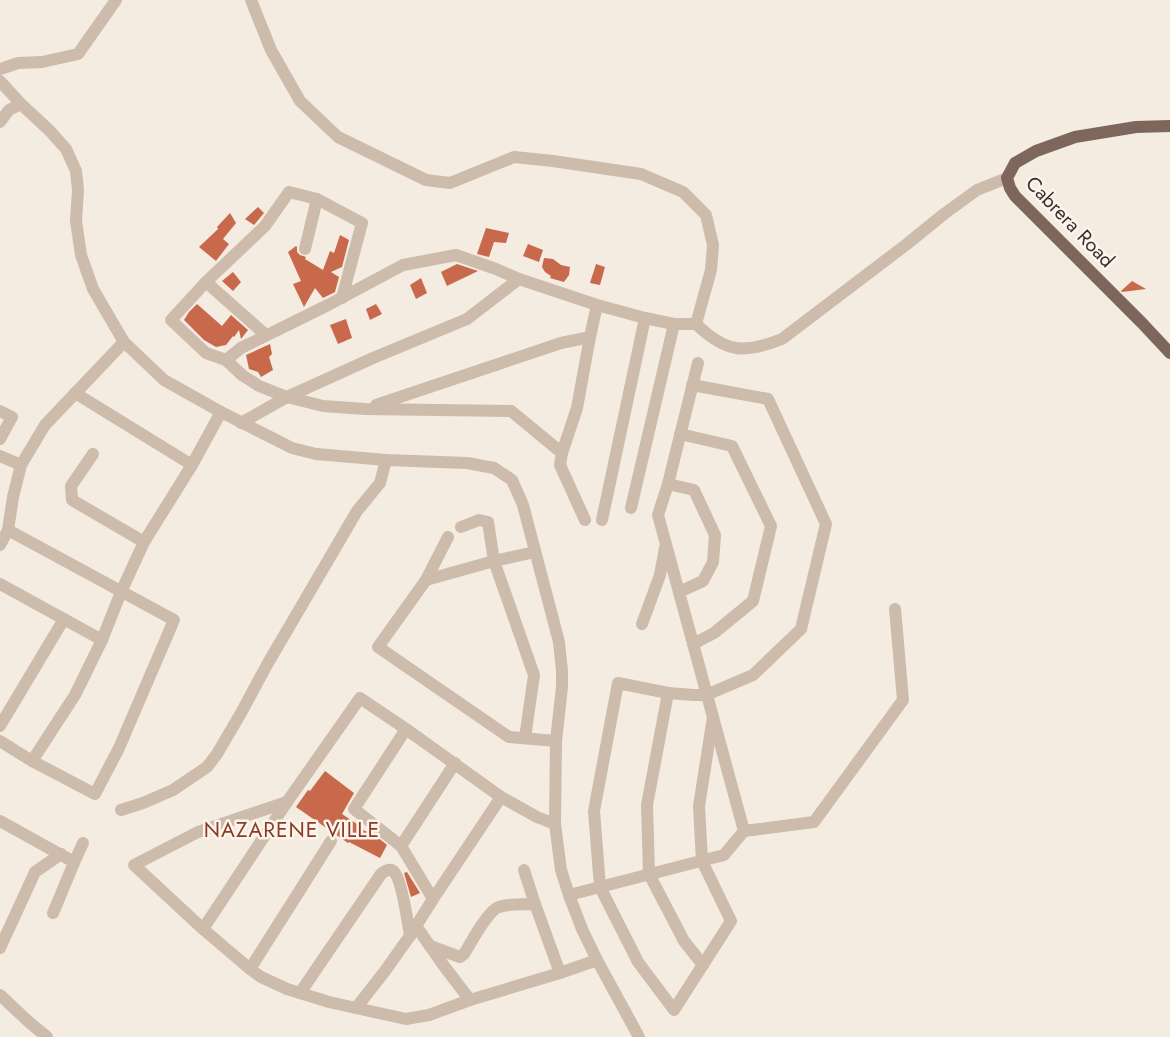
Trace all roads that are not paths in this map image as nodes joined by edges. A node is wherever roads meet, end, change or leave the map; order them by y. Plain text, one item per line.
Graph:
1 (116, 0) edge
2 (252, 0) edge
3 (0, 69) edge
4 (0, 81) edge
5 (21, 104) junction
6 (0, 122) edge
7 (1170, 126) edge
8 (1007, 178) junction
9 (317, 199) junction
10 (305, 249) dead end
11 (519, 279) junction
12 (206, 282) junction
13 (342, 298) junction
14 (597, 305) junction
15 (645, 318) junction
16 (674, 324) junction
17 (696, 324) junction
18 (266, 335) junction
19 (590, 336) junction
20 (124, 342) junction
21 (1170, 353) edge
22 (226, 360) junction
23 (698, 363) dead end
24 (692, 385) junction
25 (75, 393) junction
26 (287, 397) junction
27 (365, 409) junction
28 (0, 411) edge
29 (221, 412) junction
30 (241, 423) junction
31 (680, 434) junction
32 (0, 439) edge
33 (562, 453) junction
34 (93, 454) dead end
35 (0, 456) edge
36 (386, 460) junction
37 (21, 465) junction
38 (192, 465) junction
39 (668, 484) junction
40 (631, 508) dead end
41 (585, 520) dead end
42 (602, 520) dead end
43 (461, 527) dead end
44 (8, 530) junction
45 (448, 537) dead end
46 (144, 542) junction
47 (0, 545) edge
48 (666, 546) junction
49 (535, 552) junction
50 (494, 561) junction
51 (426, 580) junction
52 (0, 584) edge
53 (121, 592) junction
54 (679, 592) junction
55 (894, 609) dead end
56 (64, 619) junction
57 (642, 624) dead end
58 (102, 640) junction
59 (693, 644) junction
60 (668, 693) junction
61 (706, 695) junction
62 (713, 717) junction
63 (0, 726) edge
64 (406, 729) junction
65 (525, 738) junction
66 (0, 741) edge
67 (556, 741) junction
68 (32, 761) junction
69 (455, 763) junction
70 (501, 797) junction
71 (287, 802) junction
72 (121, 810) dead end
73 (0, 821) edge
74 (555, 824) junction
75 (744, 832) junction
76 (331, 841) dead end
77 (83, 844) dead end
78 (401, 846) junction
79 (61, 854) junction
80 (702, 861) junction
81 (74, 862) junction
82 (524, 870) dead end
83 (649, 874) junction
84 (600, 888) junction
85 (568, 895) junction
86 (432, 899) junction
87 (535, 904) junction
88 (52, 913) dead end
89 (203, 929) junction
90 (413, 931) junction
91 (430, 946) junction
92 (0, 948) edge
93 (597, 960) junction
94 (703, 965) junction
95 (250, 969) junction
96 (560, 973) junction
97 (300, 993) junction
98 (0, 996) edge
99 (470, 1000) junction
100 (356, 1008) junction
101 (47, 1037) edge
102 (639, 1037) edge

1 - 3 street
2 - 17 street
4 - 5 street
5 - 6 street
5 - 20 street
7 - 8 main road, Cabrera Road
8 - 17 street
8 - 21 main road, Cabrera Road
9 - 10 street
9 - 12 street
9 - 13 street
11 - 13 street
11 - 14 street
11 - 26 street
12 - 18 street
12 - 22 street
13 - 18 street
14 - 15 street
14 - 19 street
15 - 16 street
15 - 42 street
16 - 17 street
16 - 40 street
18 - 22 street
19 - 27 street
19 - 33 street
20 - 25 street
20 - 29 street
22 - 26 street
23 - 24 street
24 - 31 street
24 - 61 street
25 - 37 street
25 - 38 street
26 - 27 street
26 - 30 street
27 - 33 street
28 - 32 street
29 - 30 street
29 - 38 street
30 - 36 street
31 - 39 street
31 - 59 street
33 - 41 street
34 - 46 street
35 - 37 street
36 - 49 street
36 - 72 street
37 - 44 street
38 - 46 street
39 - 48 street
39 - 54 street
43 - 50 street
44 - 47 street
44 - 53 street
45 - 51 street
46 - 53 street
48 - 54 street
48 - 57 street
49 - 50 street
49 - 67 street
50 - 51 street
50 - 65 street
51 - 65 street
52 - 56 street
53 - 58 street
53 - 68 street
54 - 59 street
55 - 75 street
56 - 58 street
56 - 63 street
58 - 68 street
59 - 61 street
60 - 61 street
60 - 83 street
60 - 84 street
61 - 62 street
62 - 75 street
62 - 80 street
64 - 69 street
64 - 71 street
64 - 78 street
65 - 67 street
66 - 68 street
67 - 74 street
69 - 70 street
69 - 78 street
70 - 74 street
70 - 86 street
71 - 89 street
71 - 89 street
73 - 79 street
74 - 85 street
75 - 80 street
76 - 95 street
77 - 81 street
78 - 86 street
79 - 81 street
79 - 92 street
80 - 83 street
80 - 94 street
81 - 88 street
82 - 87 street
83 - 84 street
83 - 94 street
84 - 85 street
84 - 94 street
85 - 93 street
86 - 90 street
87 - 91 street
87 - 96 street
89 - 95 street
90 - 91 street
90 - 97 street
90 - 100 street
91 - 99 street
93 - 96 street
93 - 102 street
95 - 97 street
96 - 99 street
97 - 100 street
98 - 101 street
99 - 100 street

